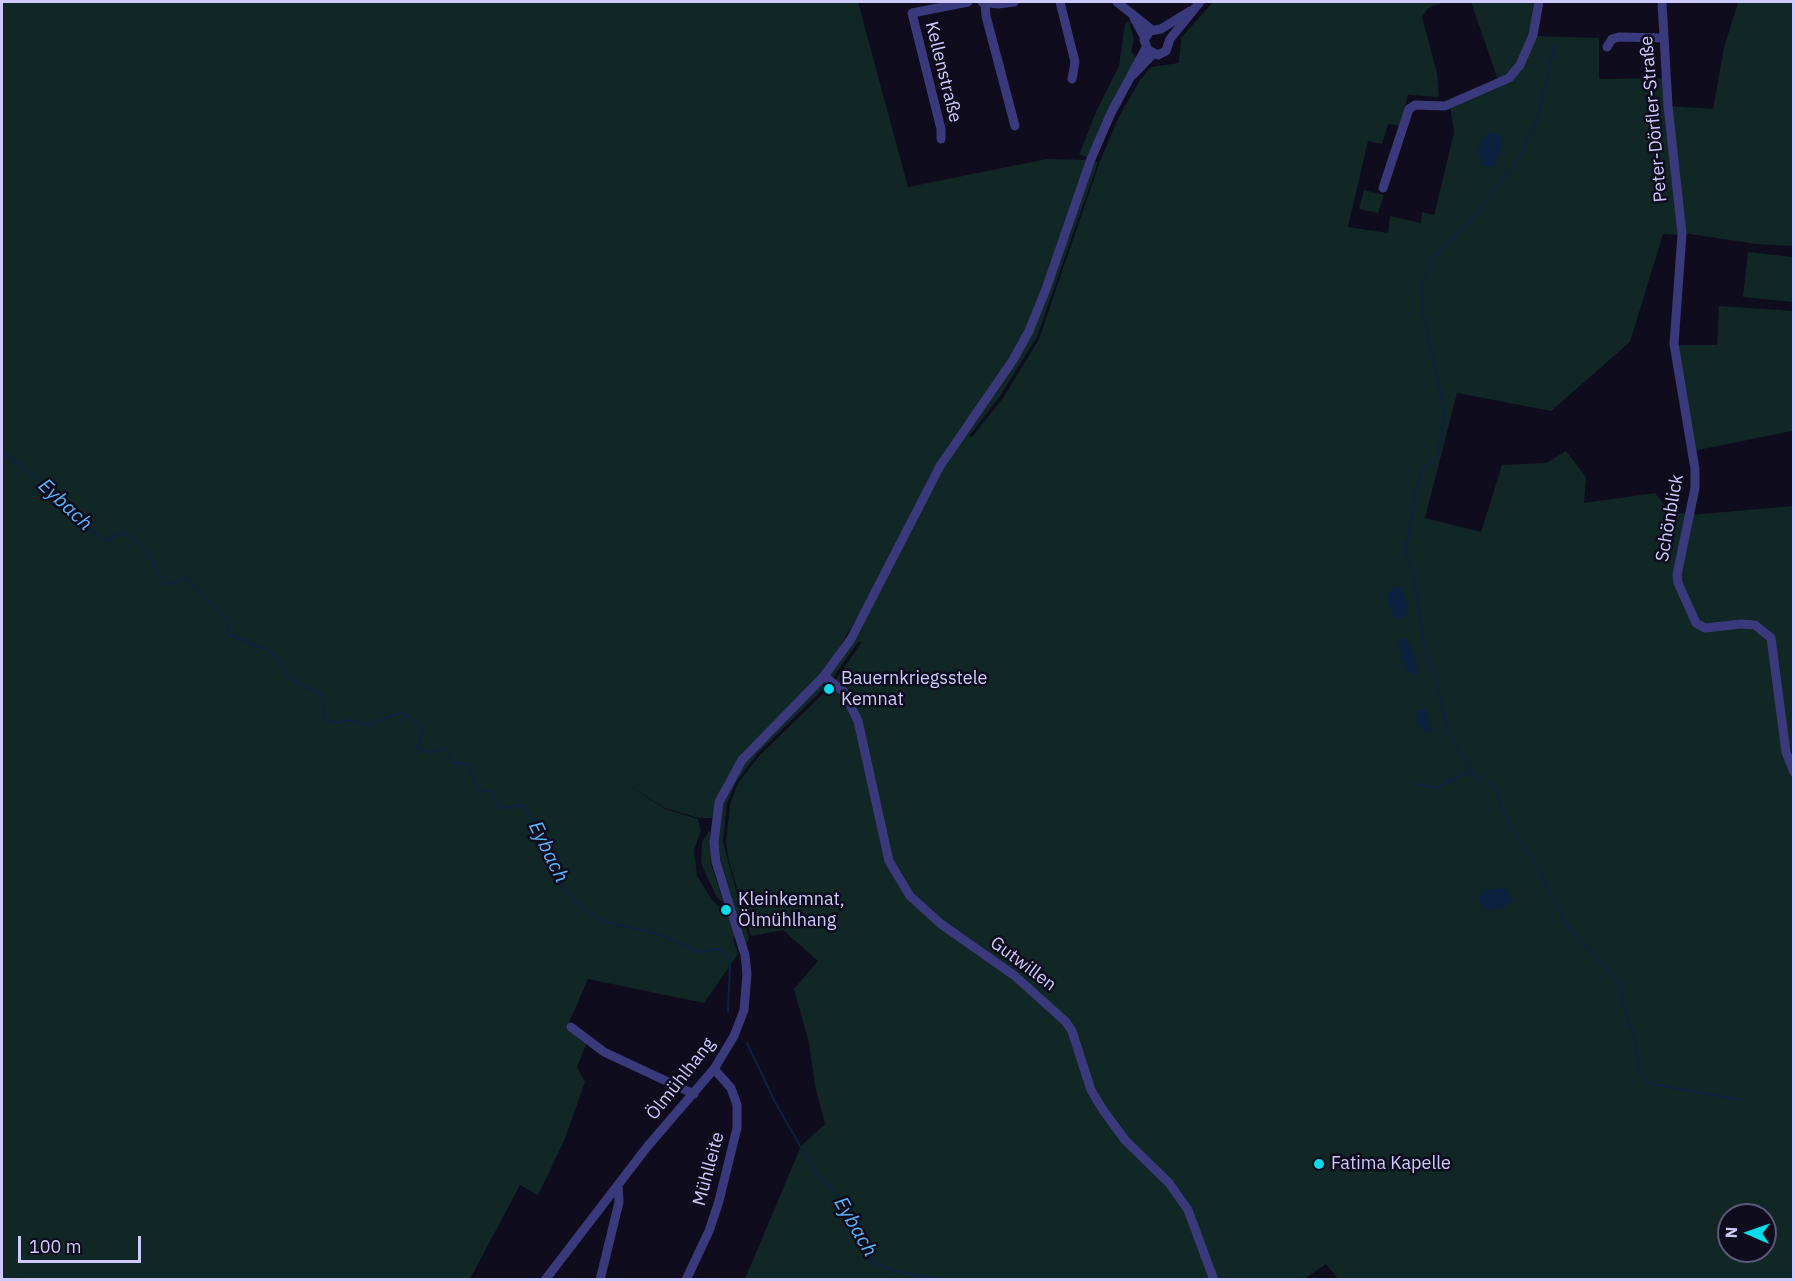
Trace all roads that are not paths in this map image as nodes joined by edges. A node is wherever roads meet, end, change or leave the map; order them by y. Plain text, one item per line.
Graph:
1 (968, 2) edge
2 (983, 2) edge
3 (1014, 2) edge
4 (1060, 2) edge
5 (1117, 2) edge
6 (1200, 2) edge
7 (1539, 2) edge
8 (1662, 2) edge
9 (1190, 11) junction
10 (1134, 18) junction
11 (1157, 30) junction
12 (1145, 38) junction
13 (1663, 38) junction
14 (1170, 39) junction
15 (1607, 46) dead end
16 (1150, 51) junction
17 (1072, 79) dead end
18 (1015, 126) dead end
19 (941, 139) dead end
20 (1383, 188) dead end
21 (1682, 234) joint
22 (824, 676) junction
23 (1794, 772) edge
24 (571, 1027) dead end
25 (714, 1069) junction
26 (694, 1094) junction
27 (618, 1185) junction
28 (545, 1280) edge
29 (600, 1280) edge
30 (686, 1280) edge
31 (1214, 1280) edge

1 - 19 street, Kellenstraße
2 - 3 street
2 - 18 street
4 - 17 street
5 - 10 street
6 - 9 street
7 - 20 street
8 - 13 street, Peter-Dörfler-Straße
9 - 11 street
9 - 14 street
10 - 11 street
10 - 12 street
11 - 12 street
11 - 14 street
12 - 16 street
13 - 15 street
13 - 21 street, Peter-Dörfler-Straße
14 - 16 street
16 - 22 street, Ölmühlhang
21 - 23 street, Schönblick
22 - 25 street, Ölmühlhang
22 - 31 street, Gutwillen
24 - 26 street
25 - 26 street, Ölmühlhang
25 - 30 street, Mühlleite
26 - 27 street, Ölmühlhang
27 - 28 street, Ölmühlhang
27 - 29 street

